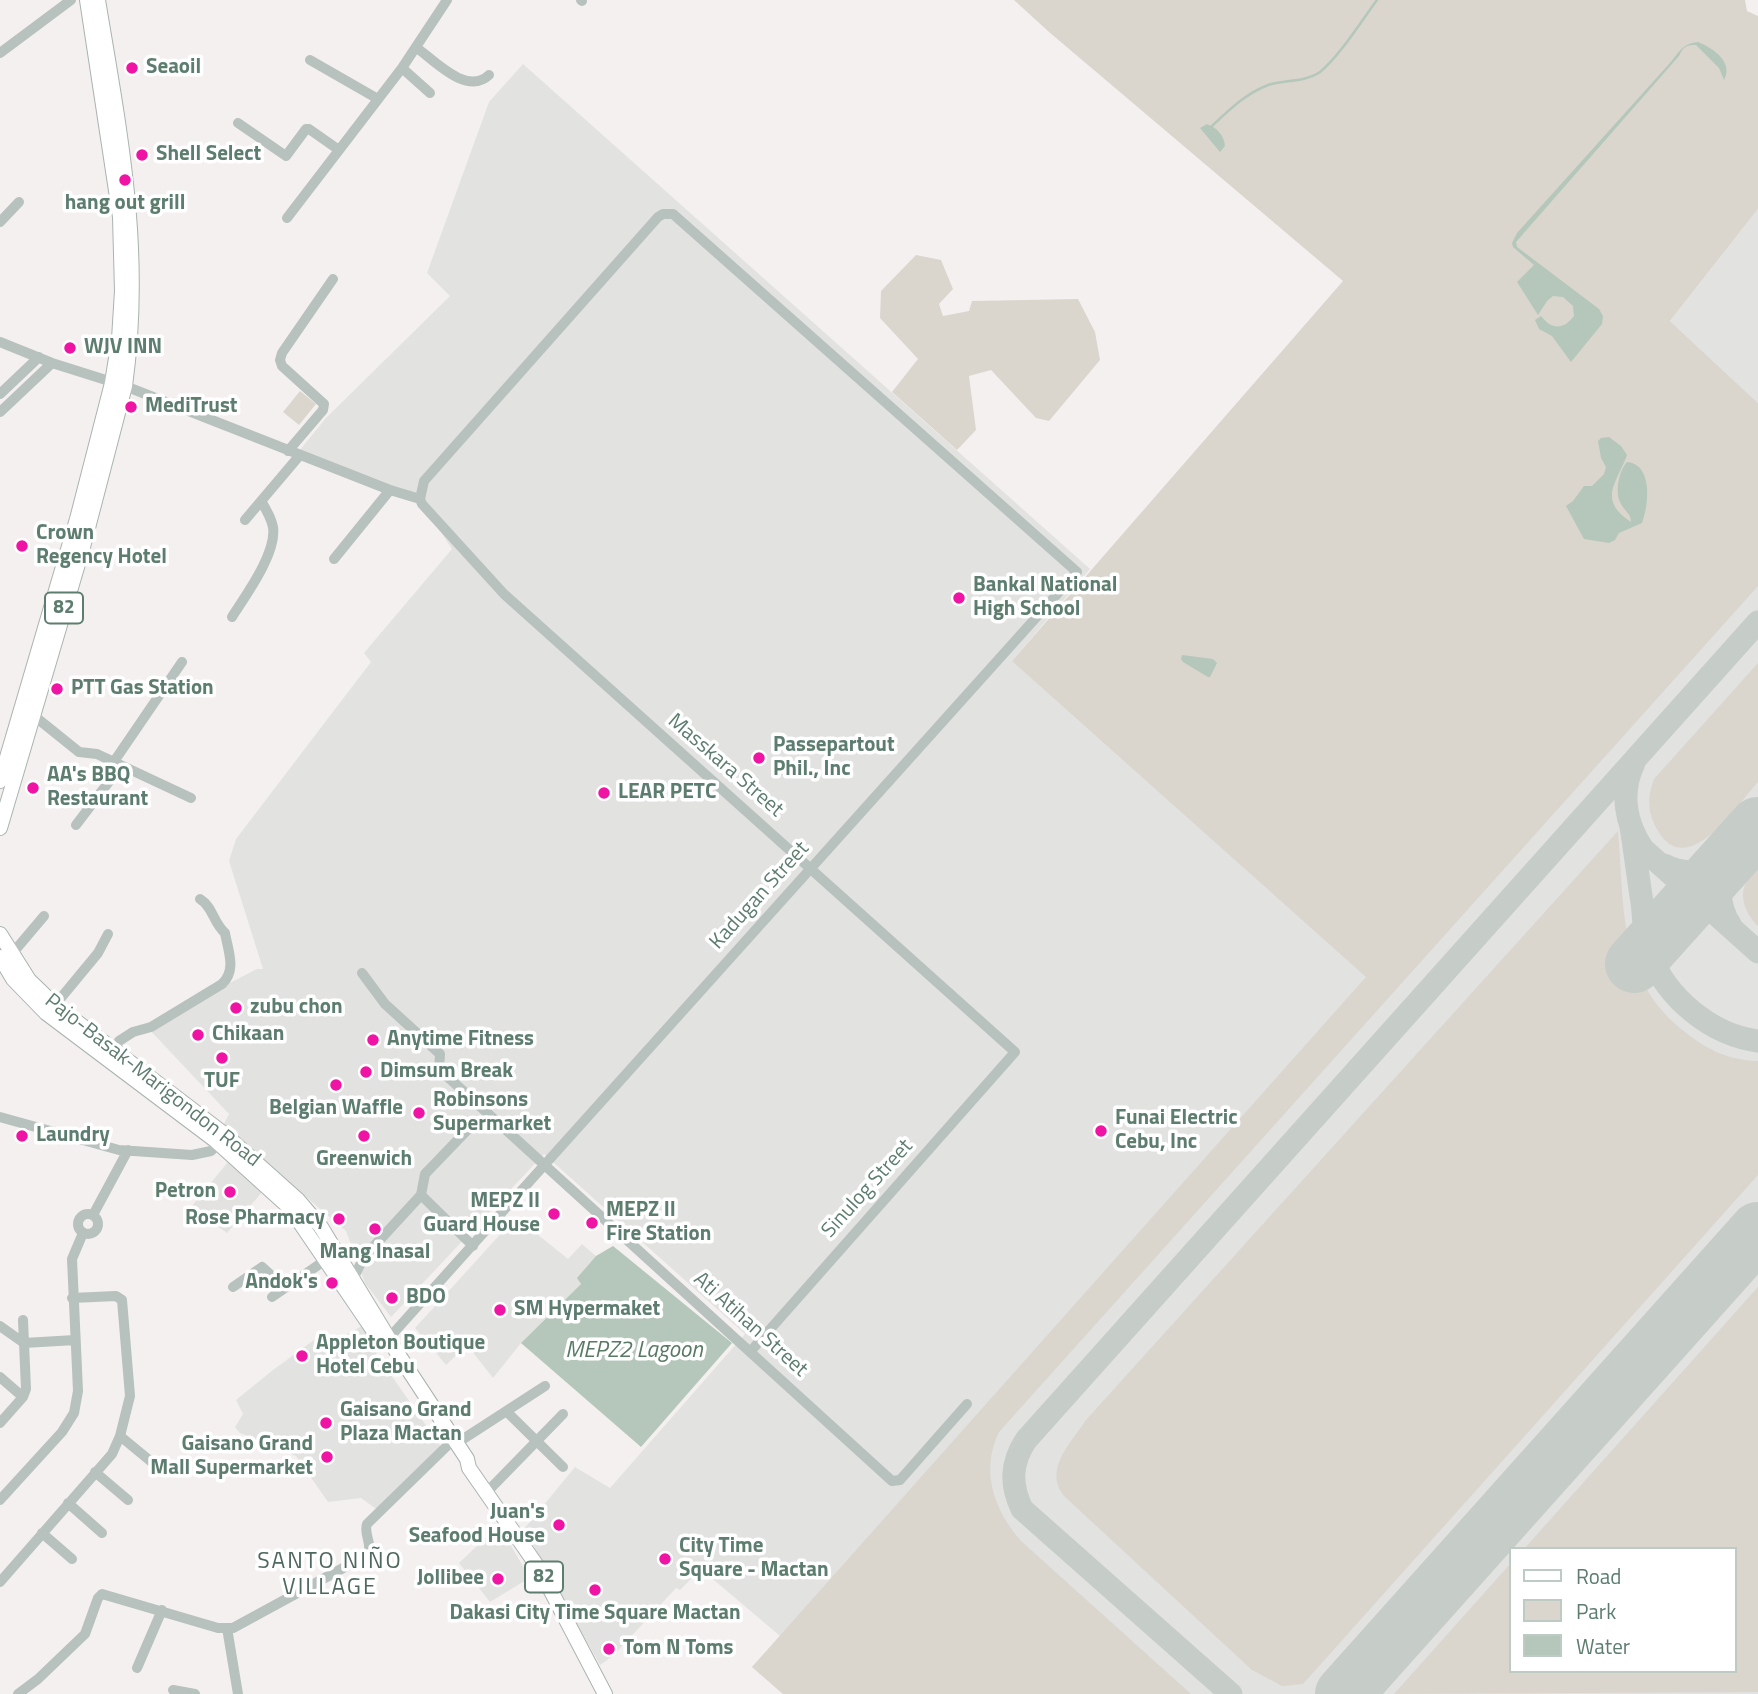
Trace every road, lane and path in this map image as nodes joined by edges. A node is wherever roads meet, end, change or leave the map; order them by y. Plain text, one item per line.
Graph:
1 (71, 0) edge
2 (88, 0) edge
3 (98, 0) edge
4 (447, 0) edge
5 (416, 48) junction
6 (0, 53) edge
7 (310, 60) dead end
8 (402, 68) junction
9 (489, 75) dead end
10 (430, 93) dead end
11 (378, 99) junction
12 (238, 123) dead end
13 (339, 150) junction
14 (19, 202) dead end
15 (287, 218) dead end
16 (0, 222) edge
17 (332, 279) dead end
18 (0, 342) edge
19 (39, 358) junction
20 (52, 363) junction
21 (119, 385) junction
22 (0, 394) edge
23 (0, 412) edge
24 (294, 453) junction
25 (390, 490) junction
26 (420, 499) junction
27 (261, 501) junction
28 (245, 520) dead end
29 (334, 559) dead end
30 (232, 617) dead end
31 (182, 662) dead end
32 (33, 691) junction
33 (33, 715) junction
34 (113, 763) junction
35 (0, 781) edge
36 (191, 799) dead end
37 (76, 825) dead end
38 (0, 828) edge
39 (811, 869) junction
40 (200, 899) dead end
41 (44, 916) dead end
42 (0, 934) edge
43 (108, 934) dead end
44 (6, 956) edge
45 (362, 973) dead end
46 (55, 1005) junction
47 (114, 1050) junction
48 (1015, 1052) joint
49 (0, 1117) edge
50 (475, 1122) dead end
51 (222, 1139) junction
52 (123, 1150) junction
53 (546, 1164) junction
54 (421, 1195) junction
55 (473, 1246) junction
56 (364, 1257) junction
57 (334, 1259) junction
58 (353, 1279) junction
59 (233, 1287) dead end
60 (285, 1288) junction
61 (72, 1297) junction
62 (272, 1297) dead end
63 (23, 1320) dead end
64 (0, 1325) edge
65 (389, 1338) junction
66 (75, 1340) junction
67 (24, 1343) junction
68 (750, 1352) junction
69 (0, 1377) edge
70 (545, 1386) dead end
71 (23, 1397) junction
72 (967, 1404) dead end
73 (506, 1410) junction
74 (563, 1414) dead end
75 (0, 1423) edge
76 (120, 1436) junction
77 (537, 1441) junction
78 (452, 1445) junction
79 (154, 1464) dead end
80 (563, 1467) dead end
81 (95, 1472) junction
82 (486, 1493) junction
83 (1, 1495) edge
84 (128, 1500) dead end
85 (68, 1503) junction
86 (42, 1532) junction
87 (102, 1533) dead end
88 (72, 1559) dead end
89 (0, 1582) edge
90 (162, 1610) junction
91 (227, 1628) junction
92 (137, 1668) dead end
93 (173, 1690) dead end
94 (18, 1694) edge
95 (195, 1694) edge
96 (238, 1694) edge
97 (605, 1694) edge

1 - 6 street
2 - 21 main road, 82
3 - 21 main road, 82
4 - 5 street
5 - 8 street
5 - 9 street
7 - 11 street
8 - 10 street
8 - 11 street
11 - 13 street
12 - 13 street
13 - 15 street
14 - 16 street
17 - 24 street
18 - 19 street
19 - 20 street
19 - 22 street
20 - 21 street
20 - 23 street
21 - 24 street
21 - 32 main road, 82
24 - 25 street
24 - 27 street
25 - 26 street
25 - 29 street
26 - 39 street, Masskara Street
26 - 39 street, Kadugan Street
27 - 28 street
27 - 30 street
31 - 34 street
32 - 33 main road, 82
32 - 35 main road, 82
33 - 34 street
33 - 38 main road, 82
34 - 36 street
34 - 37 street
39 - 48 street, Masskara Street
39 - 53 street, Kadugan Street
40 - 47 street
41 - 44 street
42 - 44 main road, Pajo-Basak-Marigondon Road / 82
43 - 46 street
44 - 46 main road, Pajo-Basak-Marigondon Road / 82
44 - 51 main road, Pajo-Basak-Marigondon Road / 82
45 - 53 street, Ati Atihan Street
46 - 47 main road, Pajo-Basak-Marigondon Road / 82
47 - 51 main road, Pajo-Basak-Marigondon Road / 82
48 - 68 street, Sinulog Street
49 - 52 street
50 - 54 street
51 - 52 street
51 - 57 main road, Pajo-Basak-Marigondon Road / 82
52 - 61 street
53 - 55 street, Kadugan Street
53 - 68 street, Ati Atihan Street
54 - 55 street
54 - 56 street
55 - 65 street, Kadugan Street
56 - 57 street
56 - 58 street
57 - 58 main road, Pajo-Basak-Marigondon Road / 82
57 - 60 street
57 - 78 main road, Pajo-Basak-Marigondon Road / 82
58 - 65 main road, Pajo-Basak-Marigondon Road / 82
59 - 60 street
60 - 62 street
61 - 66 street
61 - 76 street
63 - 67 street
64 - 67 street
65 - 78 main road, Pajo-Basak-Marigondon Road / 82
66 - 67 street
66 - 83 street
67 - 71 street
68 - 72 street, Ati Atihan Street
69 - 71 street
70 - 73 street
71 - 75 street
73 - 77 street
73 - 78 street
74 - 77 street
76 - 79 street
76 - 81 street
77 - 80 street
77 - 82 street
78 - 82 main road, Pajo-Basak-Marigondon Road / 82
78 - 91 street
81 - 84 street
81 - 85 street
82 - 97 main road, Pajo-Basak-Marigondon Road / 82
85 - 86 street
85 - 87 street
86 - 88 street
86 - 89 street
90 - 91 street
90 - 92 street
90 - 94 street
91 - 96 street
93 - 95 street

